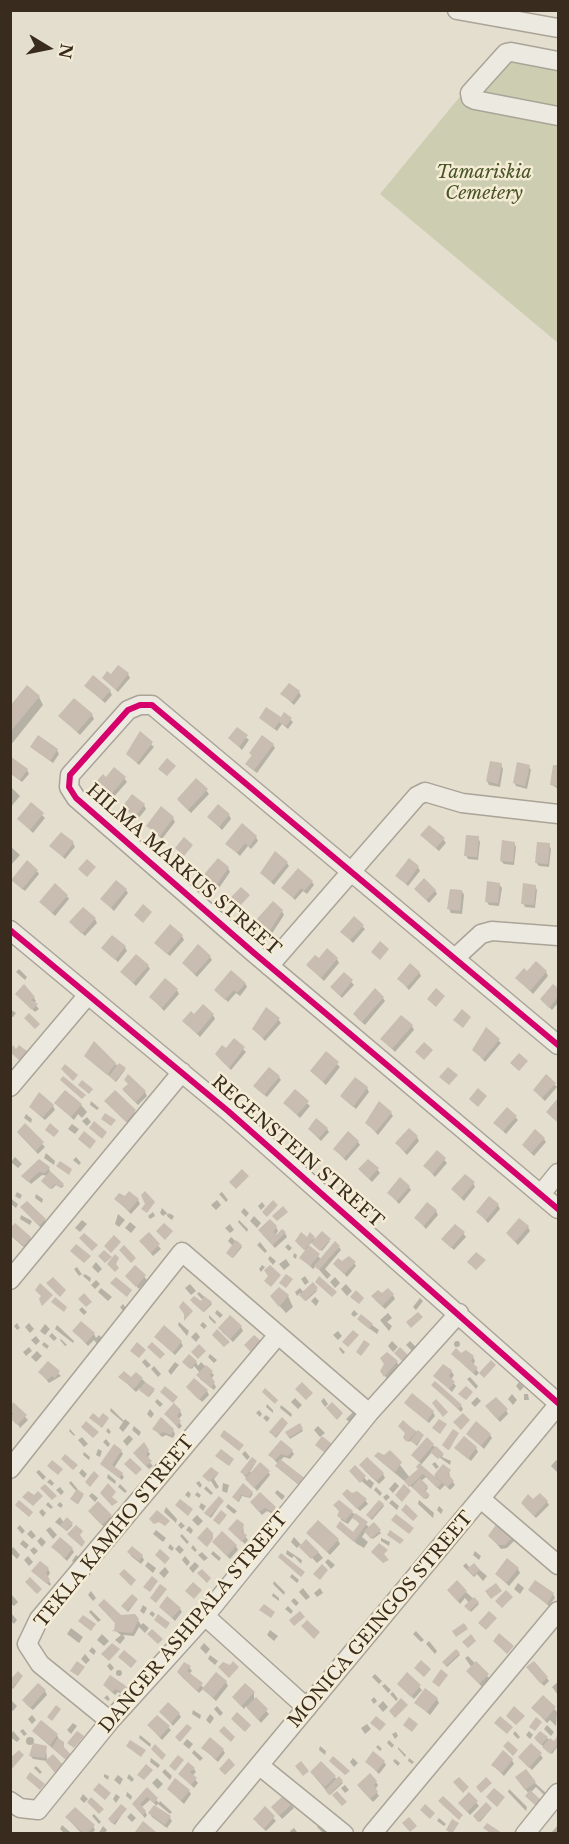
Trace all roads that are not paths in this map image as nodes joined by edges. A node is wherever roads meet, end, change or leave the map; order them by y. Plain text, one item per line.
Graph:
1 (457, 10) edge
2 (558, 28) edge
3 (558, 61) edge
4 (558, 116) edge
5 (558, 814) edge
6 (351, 871) junction
7 (10, 930) edge
8 (558, 936) edge
9 (455, 958) junction
10 (269, 966) junction
11 (87, 996) junction
12 (558, 1045) edge
13 (182, 1072) junction
14 (10, 1087) edge
15 (558, 1173) edge
16 (541, 1194) junction
17 (558, 1209) edge
18 (10, 1280) edge
19 (459, 1313) junction
20 (278, 1335) junction
21 (558, 1404) edge
22 (369, 1413) junction
23 (11, 1467) edge
24 (481, 1499) junction
25 (558, 1565) edge
26 (558, 1611) edge
27 (205, 1616) junction
28 (307, 1708) junction
29 (110, 1721) junction
30 (260, 1766) junction
31 (558, 1793) edge
32 (10, 1801) edge
33 (202, 1833) edge
34 (344, 1833) edge
35 (372, 1833) edge
36 (525, 1833) edge

1 - 2 street
3 - 4 street
5 - 6 street
6 - 9 street, HILMA MARKUS STREET
6 - 10 street
6 - 10 street, HILMA MARKUS STREET
7 - 11 street, REGENSTEIN STREET
8 - 9 street
9 - 12 street, HILMA MARKUS STREET
10 - 16 street, HILMA MARKUS STREET
11 - 13 street, REGENSTEIN STREET
11 - 14 street
13 - 18 street
13 - 19 street, REGENSTEIN STREET
15 - 16 street
16 - 17 street, HILMA MARKUS STREET
19 - 21 street, REGENSTEIN STREET
19 - 22 street, DANGER ASHIPALA STREET
20 - 22 street
20 - 23 street
20 - 29 street, TEKLA KAMHO STREET
21 - 24 street, MONICA GEINGOS STREET
22 - 27 street, DANGER ASHIPALA STREET
24 - 25 street
24 - 28 street, MONICA GEINGOS STREET
26 - 35 street
27 - 28 street
27 - 29 street, DANGER ASHIPALA STREET
28 - 30 street, MONICA GEINGOS STREET
29 - 32 street, DANGER ASHIPALA STREET
30 - 33 street, MONICA GEINGOS STREET
30 - 34 street
31 - 36 street

